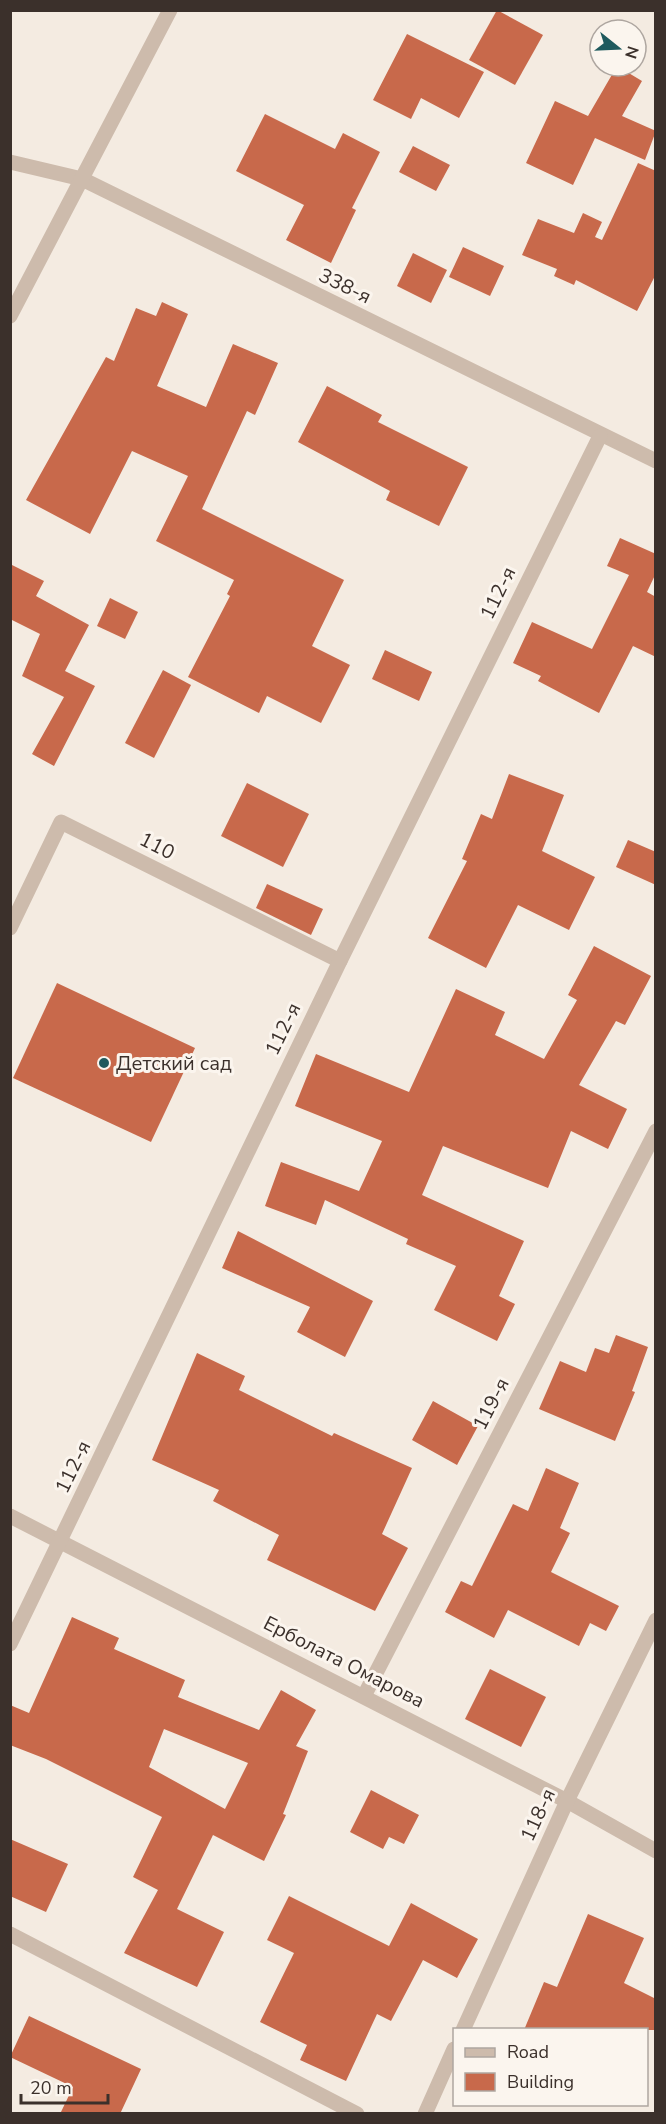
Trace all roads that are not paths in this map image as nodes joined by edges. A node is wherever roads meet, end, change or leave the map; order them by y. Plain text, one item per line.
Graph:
1 (170, 10) edge
2 (10, 162) edge
3 (82, 179) junction
4 (10, 316) edge
5 (600, 436) junction
6 (656, 461) edge
7 (10, 928) edge
8 (340, 961) junction
9 (656, 1131) edge
10 (10, 1516) edge
11 (61, 1540) junction
12 (656, 1620) edge
13 (10, 1644) edge
14 (364, 1696) junction
15 (567, 1801) junction
16 (656, 1851) edge
17 (10, 1934) edge
18 (464, 2028) edge
19 (453, 2051) edge
20 (357, 2114) edge
21 (425, 2114) edge

1 - 3 street
2 - 3 street, 338-я
3 - 4 street
3 - 5 street, 338-я
5 - 6 street, 338-я
5 - 8 street, 112-я
7 - 8 street, 110
8 - 11 street, 112-я
9 - 14 street, 119-я
10 - 11 street, Ерболата Омарова
11 - 13 street, 112-я
11 - 14 street, Ерболата Омарова
12 - 15 street, 118-я
14 - 15 street, Ерболата Омарова
15 - 16 street, Ерболата Омарова
15 - 18 street, 118-я
17 - 20 street
19 - 21 street

